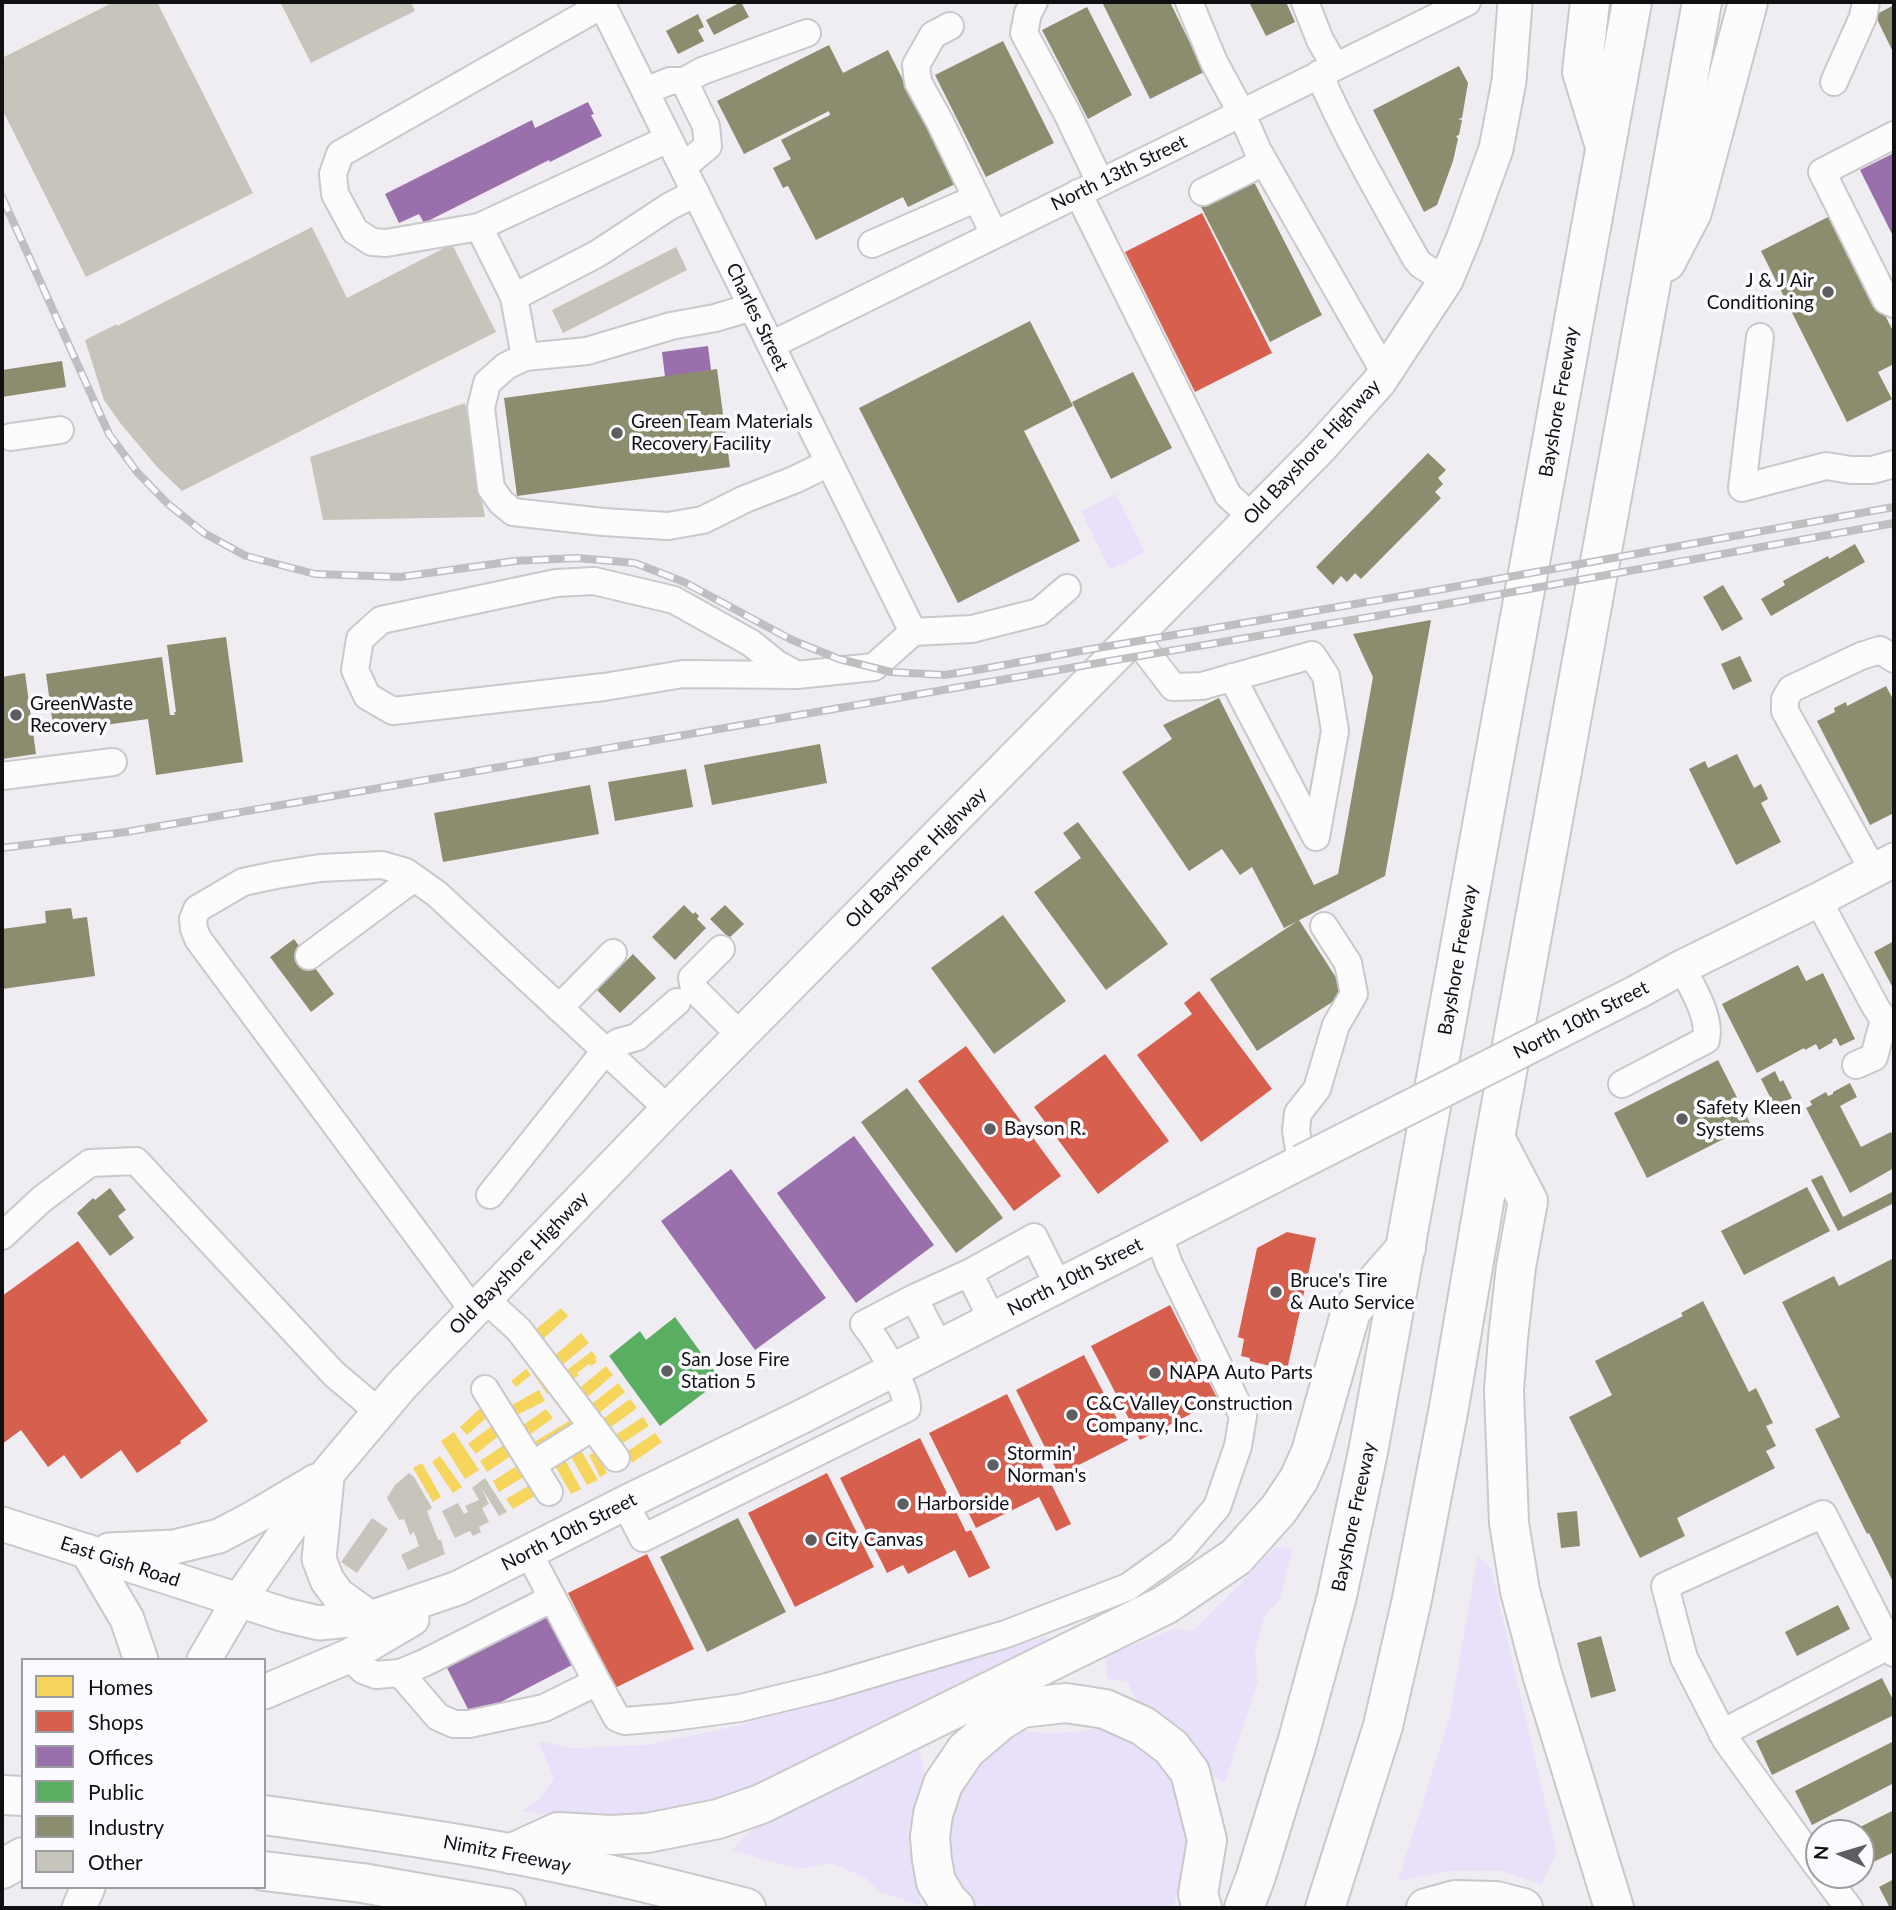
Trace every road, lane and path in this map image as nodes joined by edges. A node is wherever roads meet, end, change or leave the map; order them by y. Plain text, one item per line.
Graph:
1 (1034, 2) edge
2 (1189, 2) edge
3 (1305, 2) edge
4 (1467, 2) edge
5 (1515, 2) edge
6 (1590, 2) edge
7 (1632, 2) edge
8 (1702, 2) edge
9 (1748, 2) edge
10 (1866, 2) edge
11 (601, 3) edge
12 (950, 26) dead end
13 (807, 33) dead end
14 (1327, 70) junction
15 (684, 81) junction
16 (1834, 82) dead end
17 (645, 91) junction
18 (1241, 112) junction
19 (1894, 135) edge
20 (668, 139) junction
21 (1606, 146) junction
22 (1264, 162) junction
23 (683, 167) junction
24 (1089, 187) junction
25 (1203, 192) dead end
26 (696, 193) junction
27 (977, 198) junction
28 (479, 226) junction
29 (994, 234) junction
30 (872, 244) dead end
31 (1446, 280) junction
32 (1648, 296) junction
33 (514, 297) junction
34 (1894, 304) edge
35 (752, 307) junction
36 (1760, 337) dead end
37 (771, 345) junction
38 (525, 357) junction
39 (1385, 373) junction
40 (60, 430) dead end
41 (11, 436) dead end
42 (829, 463) junction
43 (1894, 464) edge
44 (1252, 517) junction
45 (1067, 588) dead end
46 (913, 632) junction
47 (1134, 636) junction
48 (1894, 659) edge
49 (797, 675) junction
50 (1232, 677) junction
51 (113, 762) dead end
52 (2, 776) edge
53 (1884, 865) edge
54 (414, 878) junction
55 (1818, 900) junction
56 (1324, 926) dead end
57 (721, 949) dead end
58 (613, 953) dead end
59 (309, 956) dead end
60 (1682, 967) junction
61 (677, 1002) dead end
62 (559, 1008) junction
63 (1889, 1022) edge
64 (741, 1036) junction
65 (605, 1051) junction
66 (1856, 1065) dead end
67 (1622, 1084) dead end
68 (667, 1109) junction
69 (1495, 1138) junction
70 (1301, 1162) junction
71 (490, 1195) dead end
72 (1157, 1234) junction
73 (2, 1236) edge
74 (1406, 1248) junction
75 (969, 1273) junction
76 (1058, 1285) junction
77 (914, 1298) junction
78 (479, 1304) junction
79 (992, 1319) junction
80 (939, 1346) junction
81 (893, 1370) junction
82 (485, 1389) dead end
83 (379, 1412) junction
84 (803, 1416) junction
85 (593, 1427) junction
86 (820, 1450) junction
87 (617, 1458) dead end
88 (532, 1465) junction
89 (327, 1474) junction
90 (549, 1492) dead end
91 (625, 1503) junction
92 (9, 1521) edge
93 (87, 1551) junction
94 (528, 1552) junction
95 (458, 1588) junction
96 (552, 1597) junction
97 (239, 1600) junction
98 (370, 1618) junction
99 (1892, 1649) edge
100 (349, 1656) junction
101 (140, 1658) edge
102 (205, 1658) edge
103 (400, 1673) junction
104 (597, 1682) junction
105 (266, 1691) edge
106 (1722, 1733) junction
107 (2, 1795) edge
108 (21, 1796) edge
109 (266, 1815) edge
110 (1805, 1849) edge
111 (510, 1854) junction
112 (2, 1855) edge
113 (21, 1856) edge
114 (21, 1857) edge
115 (2, 1868) edge
116 (266, 1871) edge
117 (87, 1889) edge
118 (1835, 1889) edge
119 (79, 1908) edge
120 (506, 1908) edge
121 (746, 1908) edge
122 (955, 1908) edge
123 (1202, 1908) edge
124 (1244, 1908) edge
125 (1325, 1908) edge
126 (1426, 1908) edge
127 (1523, 1908) edge
128 (1614, 1908) edge
129 (1849, 1908) edge

1 - 24 street
2 - 18 street
3 - 14 street
4 - 14 street, North 13th Street
5 - 31 main road, Old Bayshore Highway
6 - 21 highway
7 - 21 highway, Bayshore Freeway
8 - 32 highway
9 - 32 highway
10 - 16 street
11 - 17 street, Charles Street
11 - 28 street
12 - 27 street
13 - 15 street
14 - 18 street, North 13th Street
14 - 31 street
15 - 17 street
15 - 23 street
17 - 20 street, Charles Street
18 - 22 street
18 - 24 street, North 13th Street
19 - 34 street
20 - 23 street, Charles Street
20 - 28 street
21 - 74 highway, Bayshore Freeway
22 - 25 street
22 - 39 street
23 - 26 street, Charles Street
24 - 29 street, North 13th Street
24 - 44 street
26 - 33 street
26 - 35 street, Charles Street
27 - 29 street
27 - 30 street
28 - 33 street
29 - 37 street, North 13th Street
31 - 39 main road, Old Bayshore Highway
32 - 69 highway
33 - 38 street
35 - 37 street, Charles Street
35 - 38 street
36 - 43 street
37 - 42 street, Charles Street
38 - 42 street
39 - 44 main road, Old Bayshore Highway
40 - 41 street
42 - 46 street, Charles Street
44 - 47 main road, Old Bayshore Highway
45 - 46 street
46 - 49 street
47 - 50 street
47 - 64 main road, Old Bayshore Highway
48 - 53 street
49 - 49 street
50 - 50 street
51 - 52 street
53 - 55 main road, North 10th Street
54 - 59 street
54 - 62 street
54 - 78 street
55 - 60 main road, North 10th Street
55 - 63 street
56 - 70 street
57 - 64 street
58 - 62 street
60 - 67 street
60 - 70 main road, North 10th Street, bridge
61 - 65 street
62 - 65 street
63 - 66 street
64 - 68 main road, Old Bayshore Highway
65 - 68 street
65 - 71 street
68 - 78 main road, Old Bayshore Highway
69 - 125 highway
69 - 128 highway
70 - 72 main road, North 10th Street
72 - 76 main road, North 10th Street
72 - 104 street
73 - 83 street
74 - 111 highway
74 - 124 highway, Bayshore Freeway
75 - 76 street
75 - 77 street
75 - 79 street
76 - 79 main road, North 10th Street
77 - 80 street
77 - 81 street
78 - 83 main road, Old Bayshore Highway
78 - 85 street
79 - 80 main road, North 10th Street
80 - 81 main road, North 10th Street
81 - 84 main road, North 10th Street
81 - 86 street
82 - 88 street
83 - 89 main road, Old Bayshore Highway
84 - 86 street
84 - 91 main road, North 10th Street
85 - 87 street
85 - 88 street
86 - 91 street
88 - 90 street
89 - 93 main road
89 - 97 main road, Old Bayshore Highway
89 - 98 main road
91 - 94 main road, North 10th Street
92 - 93 main road, East Gish Road
93 - 97 main road, East Gish Road
93 - 101 main road
94 - 95 main road, North 10th Street
94 - 96 street
95 - 98 main road, North 10th Street
95 - 100 main road
96 - 103 street
96 - 104 street
97 - 98 main road, North 10th Street
97 - 102 main road, Old Bayshore Highway
99 - 106 street
99 - 106 street
100 - 103 street
100 - 105 main road
103 - 104 street
106 - 110 street
107 - 108 highway
109 - 111 highway, Nimitz Freeway
111 - 121 highway, Nimitz Freeway
112 - 113 highway
114 - 115 highway
116 - 120 highway
117 - 119 main road
118 - 129 street
122 - 123 highway
126 - 127 highway

